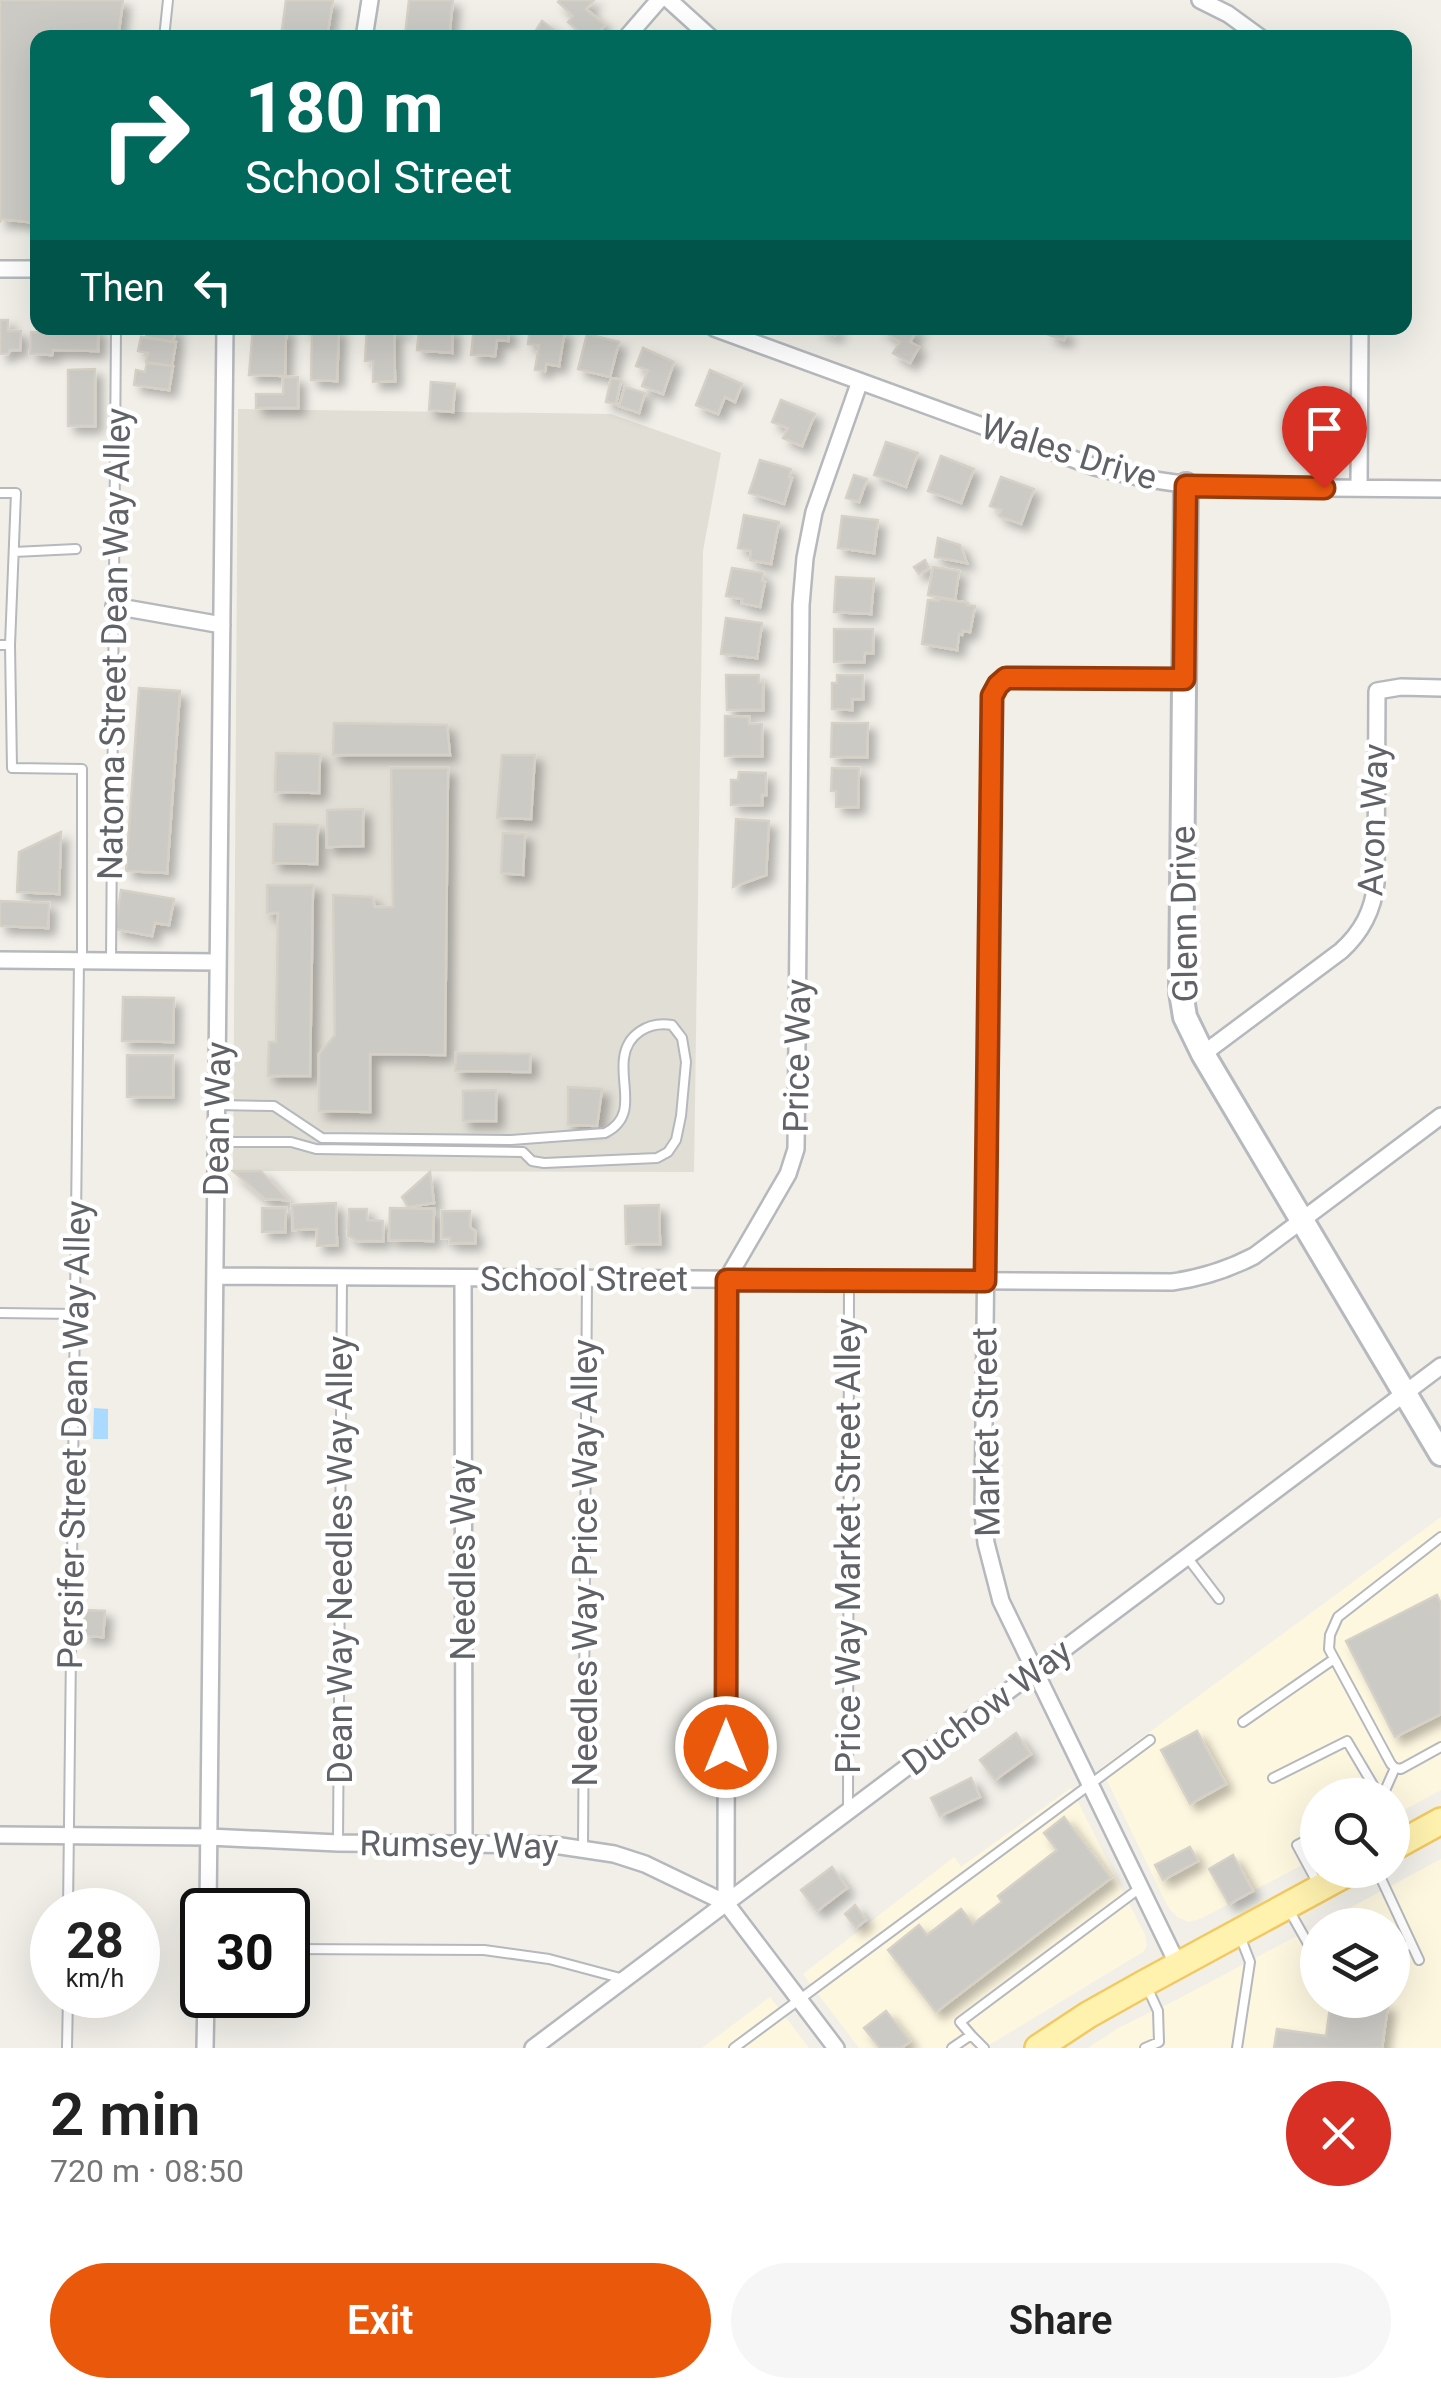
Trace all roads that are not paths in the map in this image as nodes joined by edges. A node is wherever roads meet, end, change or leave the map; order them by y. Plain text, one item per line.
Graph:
1 (168, 0) edge
2 (370, 0) edge
3 (659, 0) edge
4 (670, 0) edge
5 (1200, 0) edge
6 (165, 30) edge
7 (365, 30) edge
8 (633, 30) edge
9 (702, 30) edge
10 (1250, 30) edge
11 (0, 269) edge
12 (30, 269) edge
13 (116, 335) edge
14 (225, 335) edge
15 (733, 335) edge
16 (1360, 335) edge
17 (860, 381) junction
18 (1186, 486) junction
19 (1358, 488) junction
20 (1441, 490) edge
21 (0, 493) edge
22 (76, 549) dead end
23 (14, 552) junction
24 (0, 598) edge
25 (12, 598) junction
26 (114, 606) junction
27 (222, 625) junction
28 (5, 644) edge
29 (1184, 679) junction
30 (1441, 688) edge
31 (0, 960) edge
32 (80, 960) junction
33 (110, 961) junction
34 (218, 962) junction
35 (1203, 1054) junction
36 (217, 1106) junction
37 (1441, 1116) edge
38 (216, 1142) junction
39 (1302, 1220) junction
40 (215, 1276) junction
41 (342, 1277) junction
42 (463, 1278) junction
43 (587, 1278) junction
44 (727, 1280) junction
45 (849, 1280) junction
46 (985, 1281) junction
47 (0, 1313) edge
48 (75, 1314) junction
49 (1441, 1366) edge
50 (1405, 1393) junction
51 (1441, 1454) edge
52 (1438, 1539) edge
53 (1441, 1553) edge
54 (1187, 1557) junction
55 (1219, 1599) dead end
56 (1334, 1660) junction
57 (1034, 1672) junction
58 (1242, 1722) dead end
59 (1150, 1740) dead end
60 (1441, 1747) edge
61 (1396, 1768) junction
62 (1273, 1778) dead end
63 (1370, 1778) edge
64 (1390, 1778) edge
65 (1088, 1784) junction
66 (848, 1811) junction
67 (1441, 1821) edge
68 (0, 1835) edge
69 (69, 1836) junction
70 (209, 1837) junction
71 (1410, 1838) edge
72 (464, 1842) junction
73 (338, 1843) junction
74 (583, 1848) junction
75 (68, 1888) edge
76 (208, 1888) edge
77 (1140, 1888) junction
78 (1320, 1888) edge
79 (1386, 1888) edge
80 (726, 1903) junction
81 (1287, 1906) junction
82 (1300, 1929) edge
83 (1238, 1932) junction
84 (1411, 1944) joint
85 (310, 1949) edge
86 (1419, 1960) dead end
87 (1178, 1965) junction
88 (624, 1979) junction
89 (1145, 1983) junction
90 (799, 1999) junction
91 (68, 2018) edge
92 (206, 2018) edge
93 (971, 2034) junction
94 (67, 2048) edge
95 (205, 2048) edge
96 (532, 2048) edge
97 (734, 2048) edge
98 (836, 2048) edge
99 (952, 2048) edge
100 (984, 2048) edge
101 (1038, 2048) edge
102 (1145, 2048) edge
103 (1238, 2048) edge

1 - 6 lane
2 - 7 street
3 - 8 street
4 - 9 street
5 - 10 street
11 - 12 street
13 - 26 lane, Natoma Street Dean Way Alley
14 - 27 street, Dean Way
15 - 17 street, Wales Drive
16 - 19 street
17 - 18 street, Wales Drive
17 - 44 street, Price Way
18 - 19 street, Wales Drive
18 - 29 street, Glenn Drive
19 - 20 street, Wales Drive
21 - 23 lane
22 - 23 lane
23 - 25 lane
24 - 25 lane
25 - 28 lane
26 - 27 street
26 - 33 lane, Natoma Street Dean Way Alley
27 - 34 street, Dean Way
28 - 32 lane, Persifer Street Dean Way Alley
29 - 35 street, Glenn Drive
29 - 46 street, Market Street
30 - 35 street, Avon Way
31 - 32 street
32 - 33 street
32 - 48 lane, Persifer Street Dean Way Alley
33 - 34 street
34 - 36 street, Dean Way
35 - 39 street, Glenn Drive
36 - 38 street, Dean Way
36 - 38 lane
37 - 39 street, School Street
38 - 40 street, Dean Way
39 - 46 street, School Street
39 - 50 street, Glenn Drive
40 - 41 street, School Street
40 - 70 street, Dean Way
41 - 42 street, School Street
41 - 73 lane, Dean Way Needles Way Alley
42 - 43 street, School Street
42 - 72 street, Needles Way
43 - 44 street, School Street
43 - 74 lane, Needles Way Price Way Alley
44 - 45 street, School Street
44 - 80 street, Price Way
45 - 46 street, School Street
45 - 66 lane, Price Way Market Street Alley
46 - 57 street, Market Street
47 - 48 lane
48 - 69 lane, Persifer Street Dean Way Alley
49 - 50 street, Duchow Way
50 - 51 street, Glenn Drive
50 - 54 street, Duchow Way
52 - 53 lane
52 - 56 lane
54 - 55 lane
54 - 57 street, Duchow Way
56 - 58 lane
56 - 61 lane
57 - 65 street, Market Street
57 - 66 street, Duchow Way
59 - 65 lane
60 - 61 lane
61 - 64 lane
62 - 63 lane
65 - 77 street, Market Street
65 - 90 lane
66 - 80 street, Duchow Way
67 - 71 main road
68 - 69 street, Rumsey Way
69 - 70 street, Rumsey Way
69 - 75 lane, Persifer Street Dean Way Alley
70 - 73 street, Rumsey Way
70 - 76 street, Dean Way
72 - 73 street, Rumsey Way
72 - 74 street, Rumsey Way
74 - 80 street, Rumsey Way
77 - 87 street, Market Street
77 - 93 lane
78 - 81 main road
79 - 84 lane
80 - 88 street, Duchow Way
80 - 90 street, Rumsey Way
81 - 82 lane
81 - 83 main road
83 - 87 main road
83 - 103 lane
84 - 86 lane
85 - 88 lane
87 - 89 main road
88 - 96 street, Duchow Way
89 - 101 main road
89 - 102 lane
90 - 97 lane
90 - 98 street, Rumsey Way
91 - 94 lane
92 - 95 street
93 - 99 lane
93 - 100 lane

